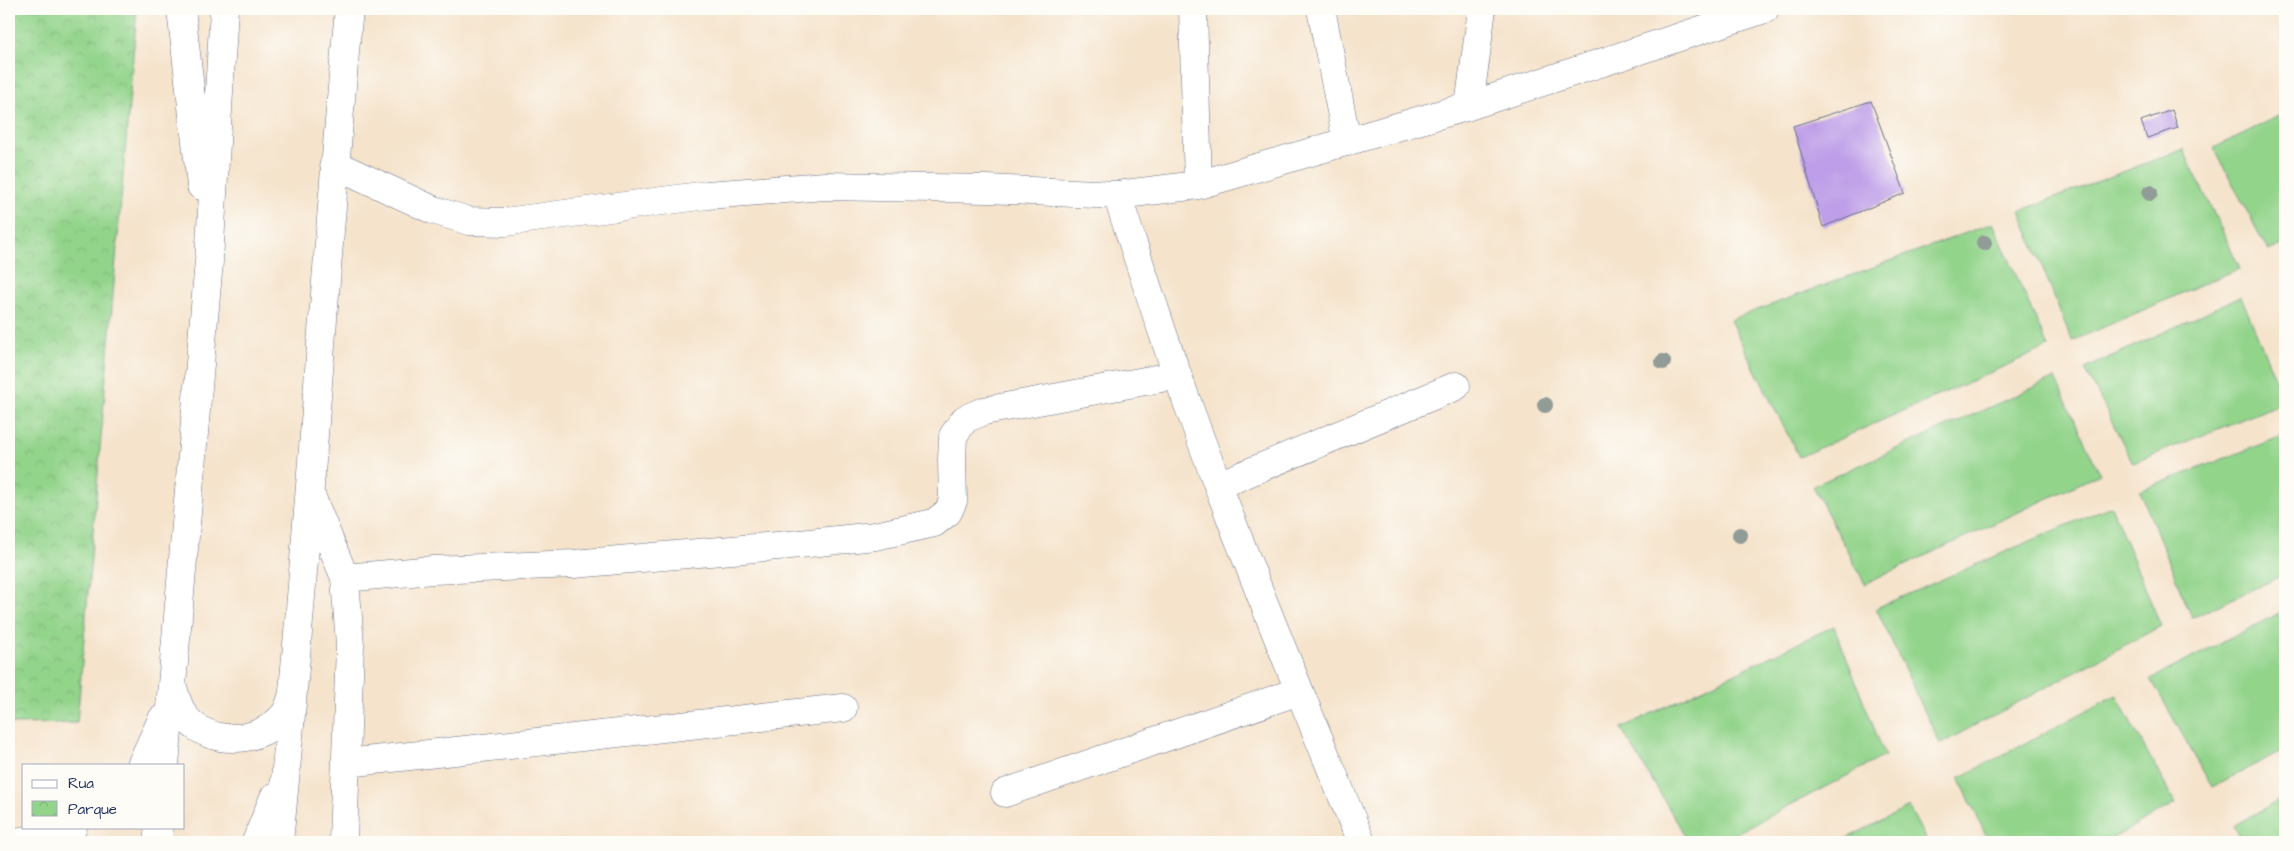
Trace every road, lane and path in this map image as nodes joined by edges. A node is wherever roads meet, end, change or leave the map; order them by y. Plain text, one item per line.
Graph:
1 (181, 9) edge
2 (224, 9) edge
3 (350, 9) edge
4 (1194, 9) edge
5 (1321, 9) edge
6 (1482, 9) edge
7 (1765, 9) edge
8 (1469, 106) junction
9 (1347, 142) junction
10 (334, 164) junction
11 (1198, 185) junction
12 (1117, 195) junction
13 (209, 260) junction
14 (1177, 375) junction
15 (1456, 386) dead end
16 (1219, 485) junction
17 (310, 492) junction
18 (346, 578) junction
19 (173, 686) junction
20 (1299, 691) junction
21 (294, 694) junction
22 (843, 708) dead end
23 (289, 747) junction
24 (347, 762) junction
25 (141, 764) edge
26 (165, 764) edge
27 (1005, 794) dead end
28 (71, 828) edge
29 (159, 828) edge
30 (16, 842) edge
31 (157, 842) edge
32 (256, 842) edge
33 (279, 842) edge
34 (343, 842) edge
35 (1361, 842) edge

1 - 13 street
2 - 13 street
3 - 10 street
4 - 11 street
5 - 9 street
6 - 8 street
7 - 8 street
8 - 9 street
9 - 11 street
10 - 12 street
10 - 17 street
11 - 12 street
12 - 14 street
13 - 19 street
14 - 16 street
14 - 18 street
15 - 16 street
16 - 20 street
17 - 18 street
17 - 21 street
18 - 24 street
19 - 21 street
19 - 25 street
19 - 26 street
20 - 27 street
20 - 35 street
21 - 23 street
22 - 24 street
23 - 32 street
23 - 33 street
24 - 34 street
28 - 30 street
29 - 31 street

